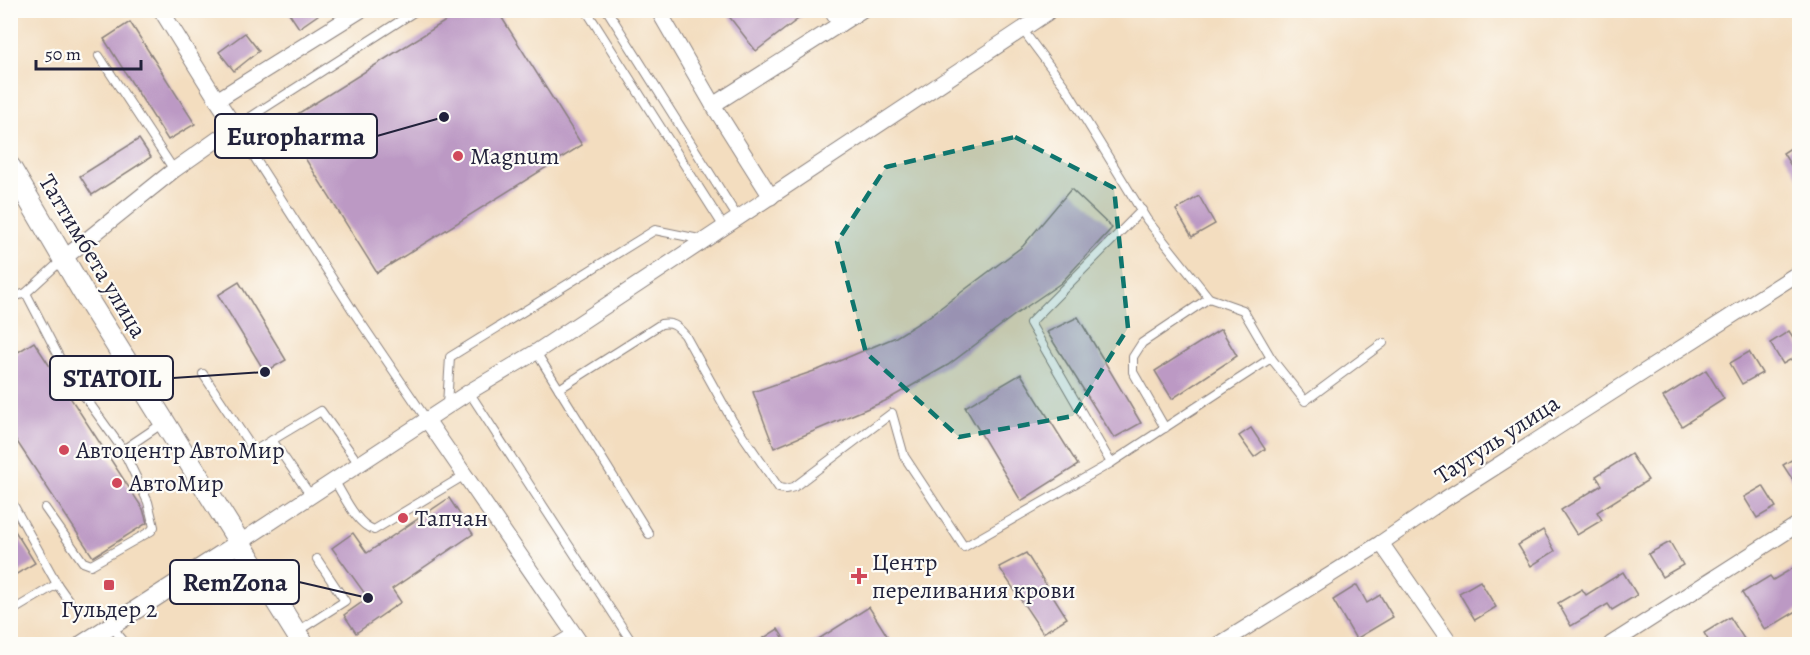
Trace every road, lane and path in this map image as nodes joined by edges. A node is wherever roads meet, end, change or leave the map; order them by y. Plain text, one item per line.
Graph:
1 (161, 10) edge
2 (361, 10) edge
3 (417, 10) edge
4 (586, 10) edge
5 (607, 10) edge
6 (658, 10) edge
7 (831, 10) edge
8 (862, 10) edge
9 (1049, 12) edge
10 (840, 24) junction
11 (1022, 29) junction
12 (99, 56) dead end
13 (217, 100) junction
14 (713, 105) junction
15 (235, 127) junction
16 (10, 168) edge
17 (174, 170) junction
18 (771, 197) junction
19 (1142, 210) junction
20 (738, 218) junction
21 (724, 227) junction
22 (706, 240) junction
23 (63, 259) junction
24 (1800, 272) edge
25 (26, 293) junction
26 (10, 298) edge
27 (1209, 298) junction
28 (1383, 343) dead end
29 (536, 352) junction
30 (1271, 358) junction
31 (203, 374) dead end
32 (559, 389) junction
33 (469, 392) junction
34 (447, 407) junction
35 (427, 420) junction
36 (164, 422) junction
37 (1165, 428) junction
38 (272, 440) junction
39 (123, 450) junction
40 (1111, 463) junction
41 (359, 464) junction
42 (465, 475) junction
43 (334, 480) junction
44 (311, 496) junction
45 (11, 499) edge
46 (45, 508) dead end
47 (1800, 523) edge
48 (649, 534) dead end
49 (239, 543) junction
50 (1381, 543) junction
51 (317, 559) dead end
52 (57, 584) junction
53 (69, 601) dead end
54 (10, 612) edge
55 (111, 626) junction
56 (577, 638) edge
57 (300, 639) edge
58 (83, 645) edge
59 (126, 645) edge
60 (553, 645) edge
61 (633, 645) edge
62 (1220, 645) edge
63 (1451, 645) edge
64 (1611, 645) edge

1 - 13 street
2 - 13 street
3 - 15 lane
4 - 21 lane
5 - 20 lane
6 - 14 street
7 - 10 street
8 - 10 street
9 - 11 street
10 - 14 street
11 - 18 street
11 - 19 lane
12 - 17 lane
13 - 15 street
14 - 18 street
15 - 17 street
15 - 35 lane
16 - 23 main road, Таттимбета улица
17 - 23 street
18 - 20 street
19 - 27 lane
19 - 40 lane
20 - 21 street
21 - 22 street
22 - 29 street
22 - 34 lane
23 - 25 lane
23 - 36 main road, Таттимбета улица
24 - 50 street, Таугуль улица
25 - 26 lane
25 - 39 lane
27 - 30 lane
27 - 37 lane
28 - 30 lane
29 - 32 lane
29 - 33 street
30 - 37 lane
31 - 38 lane
32 - 40 lane
32 - 48 lane
33 - 34 street
33 - 61 lane
34 - 35 street
35 - 41 street
35 - 42 street
36 - 39 lane
36 - 49 main road, Таттимбета улица
37 - 40 lane
38 - 41 lane
38 - 44 lane
39 - 46 lane
41 - 43 street
42 - 43 lane
42 - 56 street
43 - 44 street
44 - 49 street
45 - 52 lane
47 - 64 street
49 - 55 street
49 - 57 main road, Таттимбета улица
50 - 62 street, Таугуль улица
50 - 63 street
51 - 57 lane
52 - 53 lane
52 - 54 lane
55 - 58 street
55 - 59 lane
56 - 60 lane

